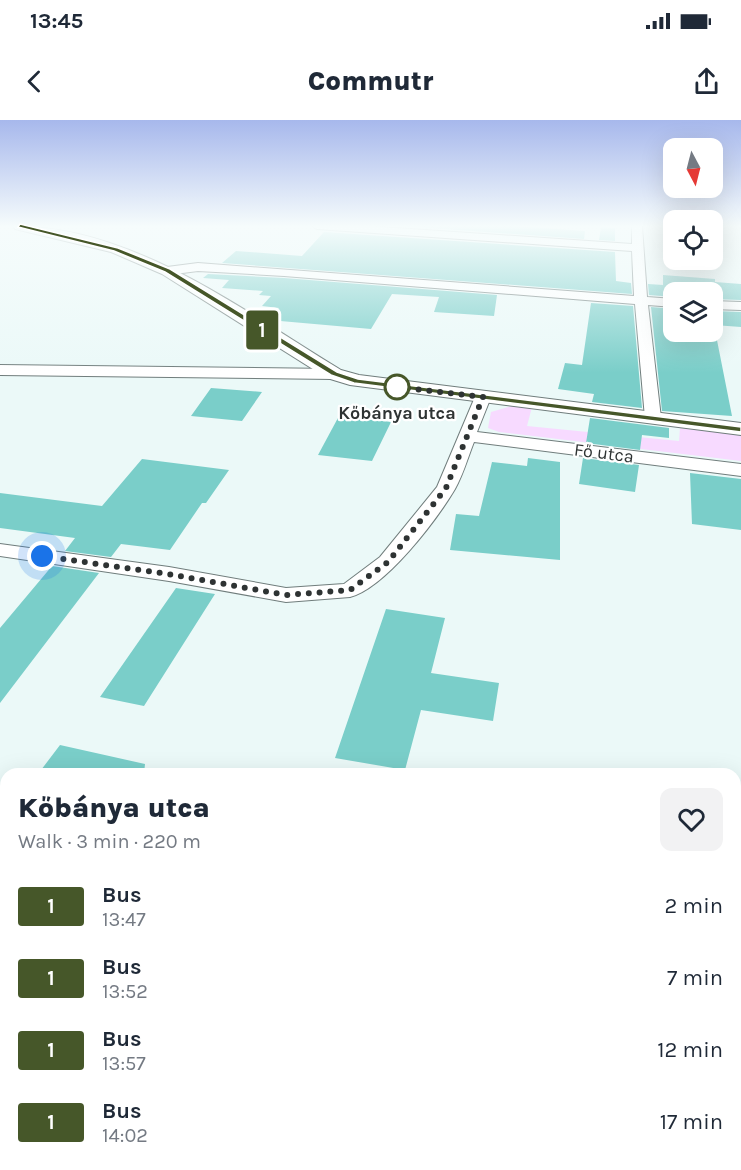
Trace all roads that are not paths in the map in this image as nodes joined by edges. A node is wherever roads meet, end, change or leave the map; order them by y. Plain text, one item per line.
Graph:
1 (173, 275) edge
2 (311, 275) edge
3 (640, 275) edge
4 (640, 301) junction
5 (663, 302) edge
6 (723, 305) edge
7 (741, 306) edge
8 (0, 370) edge
9 (334, 374) junction
10 (483, 397) junction
11 (653, 418) junction
12 (741, 429) edge
13 (467, 436) junction
14 (741, 470) edge
15 (0, 550) edge

1 - 9 street, Fő utca
2 - 4 street
3 - 4 street
4 - 5 street
4 - 11 street
6 - 7 street
8 - 9 street
9 - 10 street, Fő utca
10 - 11 street, Fő utca
10 - 13 street
11 - 12 street, Fő utca
13 - 14 street, Fő utca
13 - 15 street

